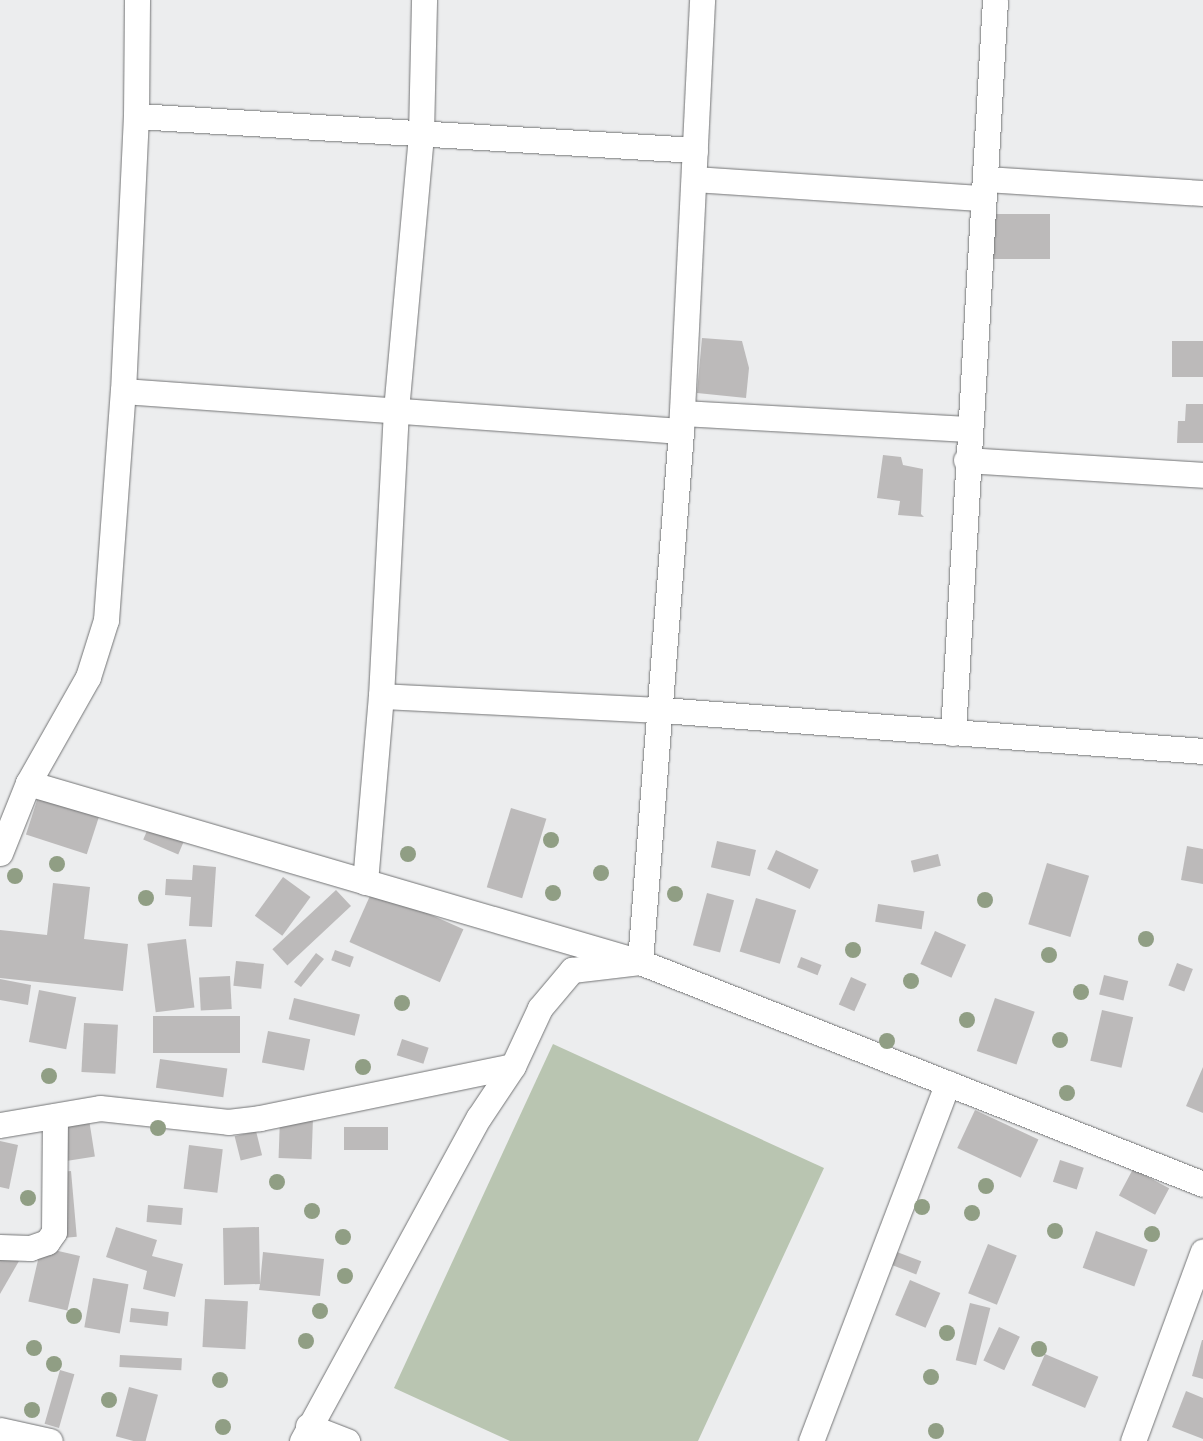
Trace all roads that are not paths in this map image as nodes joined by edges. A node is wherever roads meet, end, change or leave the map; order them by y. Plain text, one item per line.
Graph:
1 (137, 0) edge
2 (424, 0) edge
3 (702, 0) edge
4 (995, 0) edge
5 (136, 116) junction
6 (420, 134) junction
7 (695, 150) junction
8 (694, 179) junction
9 (985, 188) junction
10 (1203, 193) edge
11 (122, 391) junction
12 (396, 410) junction
13 (682, 422) junction
14 (968, 429) junction
15 (966, 460) junction
16 (1203, 475) edge
17 (381, 696) junction
18 (662, 710) junction
19 (953, 733) junction
20 (1203, 751) edge
21 (28, 783) junction
22 (0, 853) edge
23 (366, 882) junction
24 (640, 962) junction
25 (512, 1066) junction
26 (948, 1083) junction
27 (55, 1116) junction
28 (0, 1125) edge
29 (1203, 1184) edge
30 (0, 1246) edge
31 (1203, 1252) edge
32 (0, 1430) edge
33 (305, 1434) edge
34 (50, 1441) edge
35 (347, 1441) edge
36 (812, 1441) edge
37 (1133, 1441) edge

1 - 5 street
2 - 6 street
3 - 7 street
4 - 9 street
5 - 6 street
5 - 11 street
6 - 7 street
6 - 12 street
7 - 8 street
8 - 9 street
8 - 13 street
9 - 10 street
9 - 14 street
11 - 12 street
11 - 21 street
12 - 13 street
12 - 17 street
13 - 14 street
13 - 18 street
14 - 15 street
15 - 16 street
15 - 19 street
17 - 18 street
17 - 23 street
18 - 19 street
18 - 24 street
19 - 20 street
21 - 22 street
21 - 23 street
23 - 24 street
24 - 25 street
24 - 26 street
25 - 27 street
25 - 33 street
26 - 29 street
26 - 36 street
27 - 28 street
27 - 30 street
31 - 37 street
32 - 34 street
33 - 35 street

